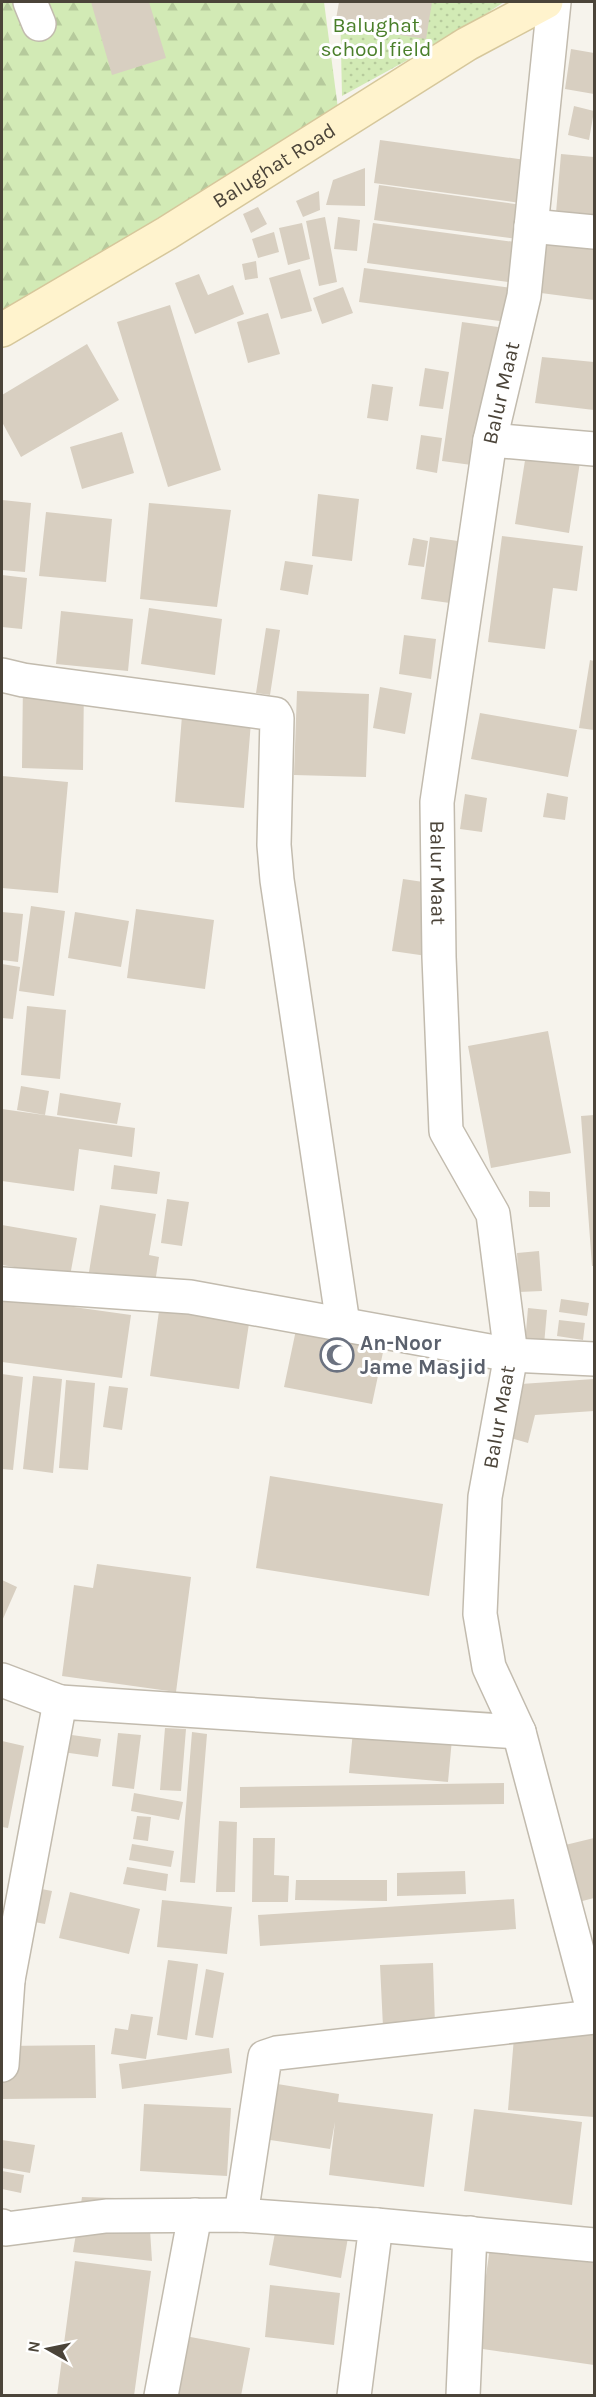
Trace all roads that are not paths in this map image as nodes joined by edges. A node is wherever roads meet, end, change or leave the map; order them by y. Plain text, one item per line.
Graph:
1 (546, 2) edge
2 (554, 2) edge
3 (531, 226) junction
4 (594, 232) edge
5 (2, 330) edge
6 (490, 440) junction
7 (594, 449) edge
8 (2, 675) edge
9 (2, 1284) edge
10 (344, 1324) junction
11 (511, 1355) junction
12 (594, 1359) edge
13 (2, 1680) edge
14 (60, 1702) junction
15 (519, 1732) junction
16 (5, 1980) edge
17 (594, 2015) edge
18 (2, 2065) edge
19 (195, 2215) junction
20 (241, 2215) junction
21 (375, 2225) junction
22 (2, 2226) edge
23 (470, 2233) junction
24 (594, 2245) edge
25 (161, 2396) edge
26 (354, 2396) edge
27 (463, 2396) edge

1 - 5 street, Balughat Road
2 - 3 street, Balur Maat
3 - 4 street
3 - 6 street, Balur Maat
6 - 7 street
6 - 11 street, Balur Maat
8 - 10 street
9 - 10 street
10 - 11 street
11 - 12 street
11 - 15 street, Balur Maat
13 - 14 street
14 - 15 street
14 - 16 street
15 - 17 street, Balur Maat
16 - 18 street
17 - 20 street
19 - 20 street
19 - 22 street
19 - 25 street
20 - 21 street
21 - 23 street
21 - 26 street
23 - 24 street
23 - 27 street

